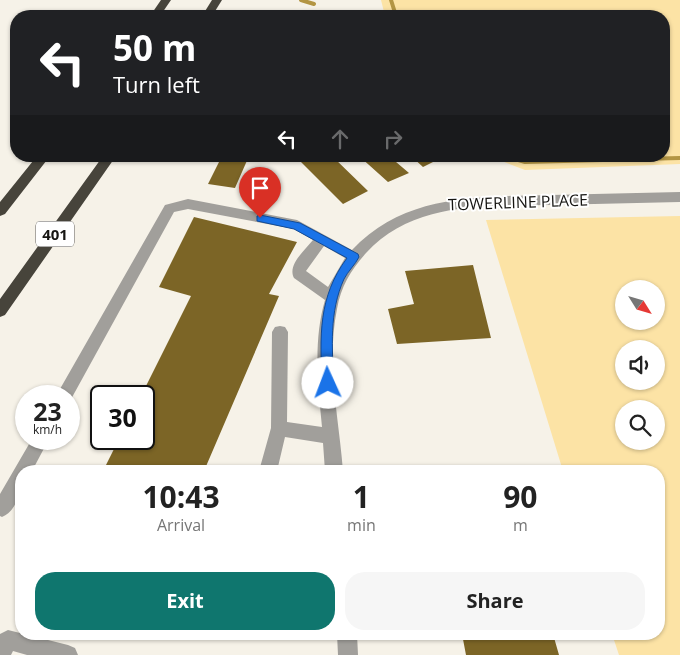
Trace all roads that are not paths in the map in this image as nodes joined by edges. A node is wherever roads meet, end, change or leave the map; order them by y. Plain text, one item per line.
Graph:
1 (39, 162) edge
2 (106, 162) edge
3 (680, 197) edge
4 (0, 211) edge
5 (322, 239) junction
6 (354, 257) junction
7 (332, 297) junction
8 (0, 311) edge
9 (280, 332) dead end
10 (70, 385) edge
11 (279, 428) junction
12 (332, 437) junction
13 (34, 450) edge
14 (26, 465) edge
15 (270, 465) edge
16 (334, 465) edge
17 (15, 485) edge
18 (2, 508) dead end
19 (347, 640) edge
20 (0, 655) edge
21 (68, 655) edge
22 (348, 655) edge

1 - 4 highway
2 - 8 highway, 401
3 - 6 street, TOWERLINE PLACE
5 - 6 street
5 - 7 street
5 - 10 street
6 - 7 street, TOWERLINE PLACE
7 - 12 street, TOWERLINE PLACE
9 - 11 street
11 - 12 street
11 - 15 street
12 - 16 street, TOWERLINE PLACE
13 - 14 street
17 - 18 street
19 - 22 street
20 - 21 street

